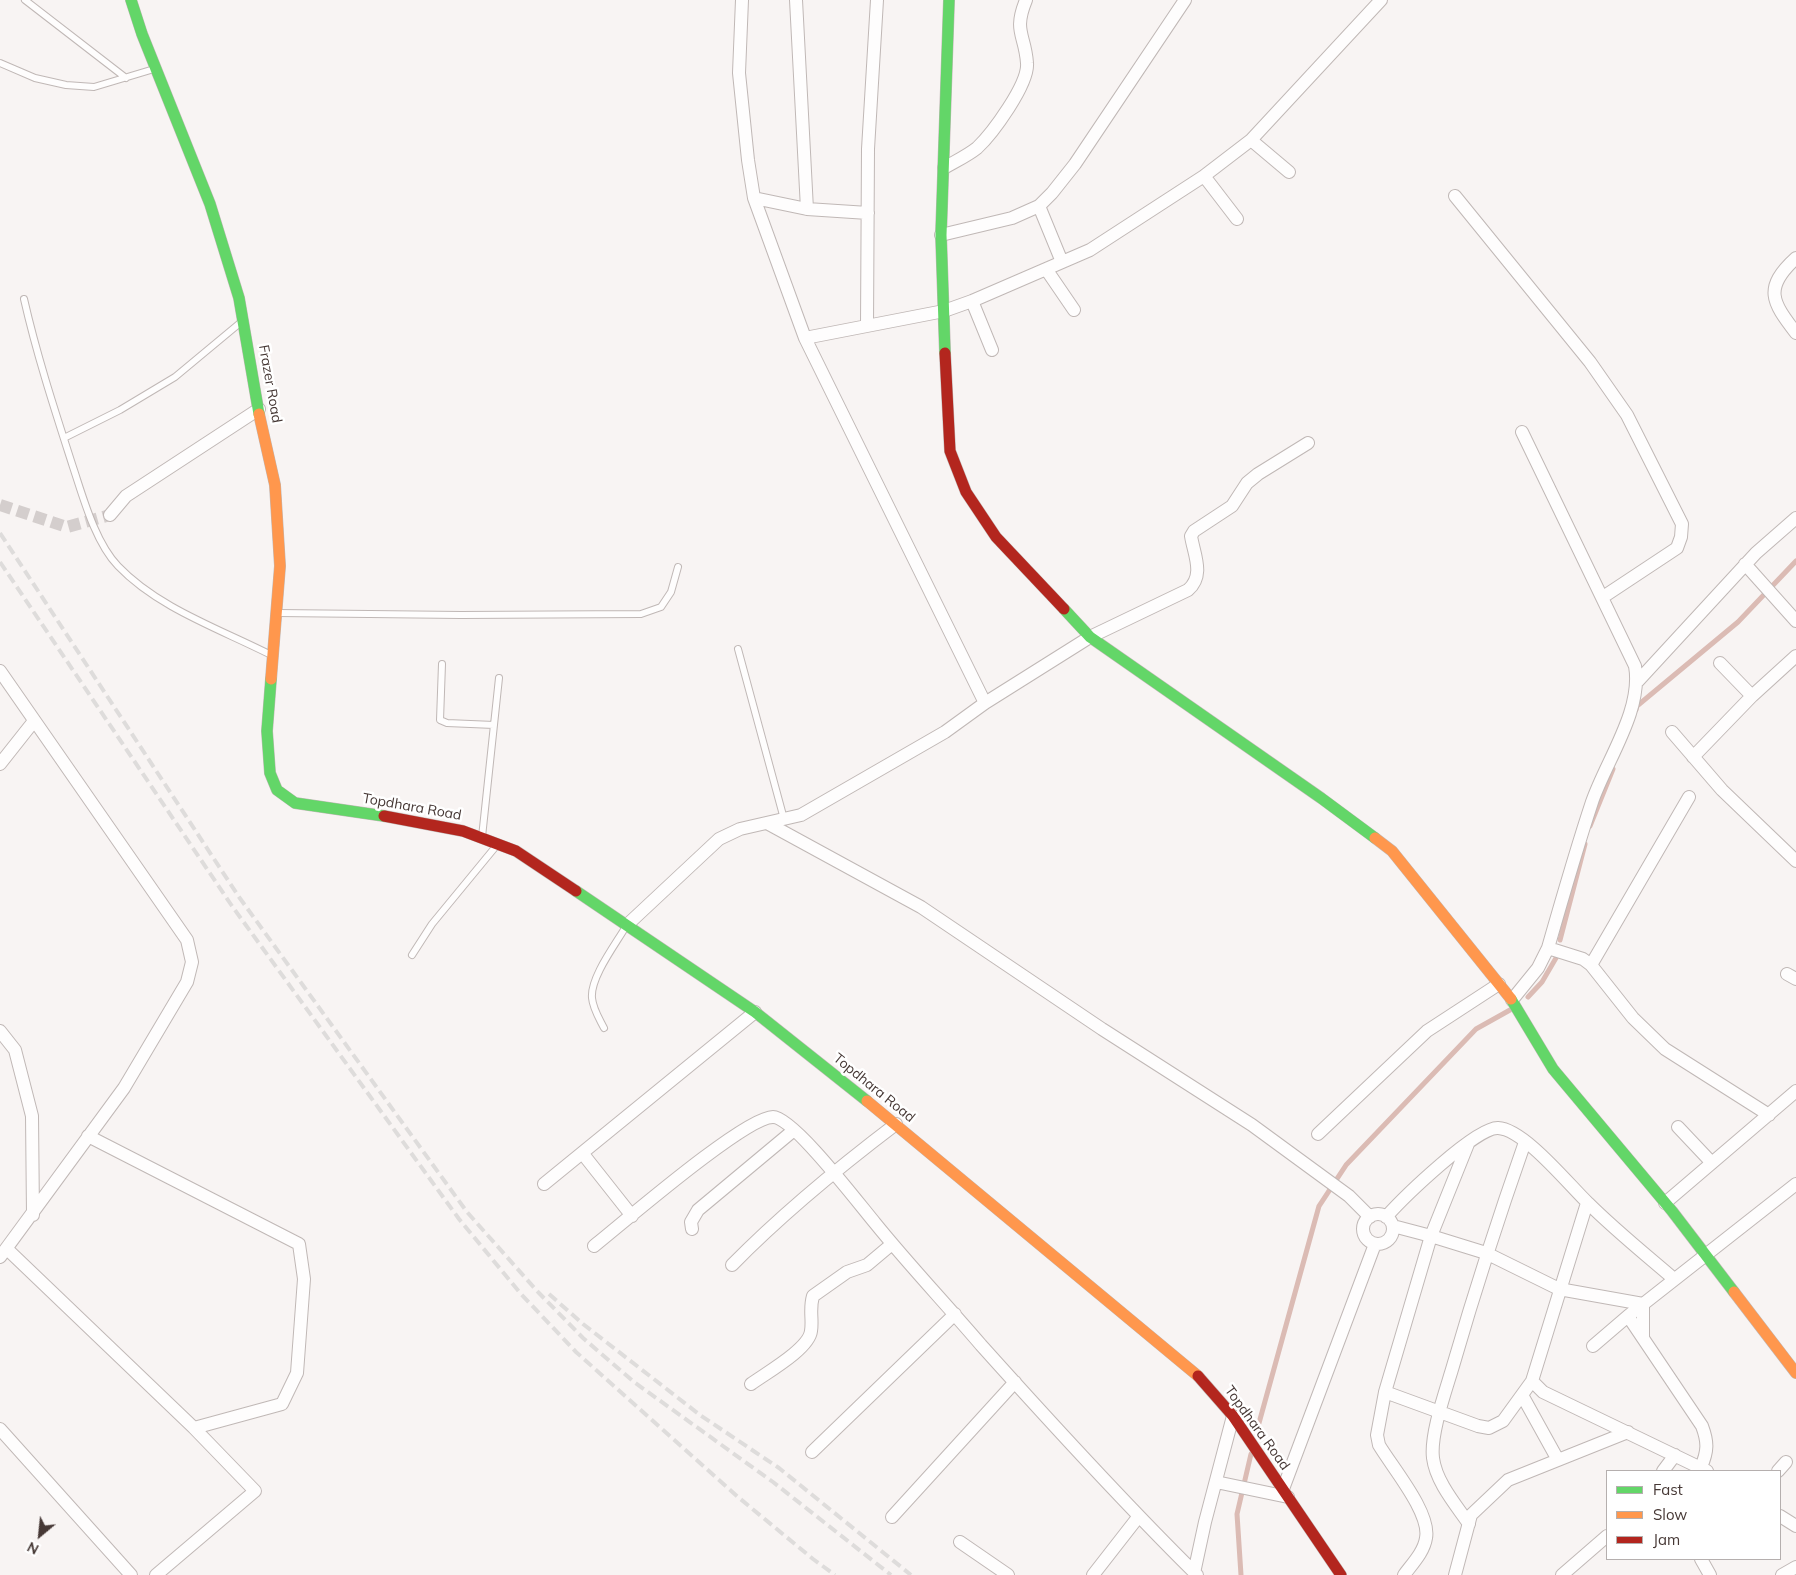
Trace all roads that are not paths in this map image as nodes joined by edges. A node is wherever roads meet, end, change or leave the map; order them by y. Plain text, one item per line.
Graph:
1 (26, 0) edge
2 (131, 0) edge
3 (742, 0) edge
4 (796, 0) edge
5 (877, 0) edge
6 (949, 0) edge
7 (1026, 0) edge
8 (1185, 0) edge
9 (1381, 0) edge
10 (0, 63) edge
11 (156, 68) junction
12 (126, 78) junction
13 (1250, 140) junction
14 (944, 168) junction
15 (1289, 172) dead end
16 (1204, 176) junction
17 (1455, 196) dead end
18 (754, 198) junction
19 (1039, 206) junction
20 (806, 209) junction
21 (868, 213) junction
22 (1238, 219) dead end
23 (941, 235) junction
24 (1796, 258) edge
25 (1062, 262) junction
26 (1046, 269) junction
27 (24, 299) dead end
28 (972, 301) junction
29 (1074, 310) dead end
30 (944, 311) junction
31 (243, 321) junction
32 (867, 324) junction
33 (1796, 333) edge
34 (805, 338) junction
35 (992, 350) dead end
36 (259, 409) junction
37 (1522, 432) dead end
38 (64, 438) junction
39 (1308, 443) dead end
40 (110, 515) tunnel mouth
41 (1796, 518) edge
42 (1745, 564) junction
43 (678, 567) dead end
44 (1602, 597) junction
45 (276, 612) junction
46 (1796, 621) edge
47 (1090, 637) junction
48 (738, 649) dead end
49 (273, 655) junction
50 (1796, 656) edge
51 (1720, 662) dead end
52 (442, 664) dead end
53 (0, 671) edge
54 (499, 678) dead end
55 (1638, 681) junction
56 (1752, 696) junction
57 (985, 703) junction
58 (34, 721) junction
59 (494, 725) junction
60 (1672, 732) dead end
61 (1693, 757) junction
62 (0, 764) edge
63 (277, 790) joint
64 (1689, 797) dead end
65 (784, 819) junction
66 (767, 823) junction
67 (482, 838) junction
68 (497, 844) junction
69 (1796, 861) edge
70 (627, 925) junction
71 (1548, 948) junction
72 (412, 956) dead end
73 (1591, 965) junction
74 (1499, 984) junction
75 (1512, 1000) junction
76 (755, 1012) junction
77 (604, 1028) dead end
78 (0, 1030) edge
79 (1796, 1091) edge
80 (1769, 1115) junction
81 (896, 1124) junction
82 (1678, 1127) dead end
83 (794, 1130) junction
84 (1318, 1134) dead end
85 (88, 1136) junction
86 (1525, 1142) junction
87 (1468, 1144) junction
88 (583, 1154) junction
89 (1712, 1163) junction
90 (833, 1171) junction
91 (544, 1184) dead end
92 (1796, 1184) edge
93 (1587, 1203) junction
94 (1665, 1203) junction
95 (33, 1215) junction
96 (632, 1216) junction
97 (1370, 1217) junction
98 (1389, 1222) junction
99 (692, 1229) dead end
100 (1432, 1236) junction
101 (892, 1244) junction
102 (1376, 1244) junction
103 (594, 1246) dead end
104 (4, 1253) edge
105 (1486, 1253) junction
106 (1704, 1254) junction
107 (732, 1265) dead end
108 (1674, 1279) junction
109 (1559, 1288) junction
110 (1643, 1304) junction
111 (954, 1314) junction
112 (1628, 1316) junction
113 (1643, 1338) junction
114 (1593, 1346) dead end
115 (1796, 1373) edge
116 (1532, 1381) junction
117 (1015, 1382) junction
118 (751, 1384) dead end
119 (1385, 1392) junction
120 (1522, 1395) junction
121 (1439, 1412) junction
122 (1233, 1416) junction
123 (194, 1428) junction
124 (0, 1429) edge
125 (1628, 1432) junction
126 (812, 1452) dead end
127 (1674, 1455) junction
128 (1558, 1460) junction
129 (1704, 1469) edge
130 (1663, 1470) edge
131 (1216, 1482) junction
132 (1286, 1493) junction
133 (892, 1516) dead end
134 (1140, 1516) junction
135 (1781, 1517) edge
136 (1469, 1524) junction
137 (1796, 1526) edge
138 (1606, 1537) edge
139 (960, 1542) dead end
140 (1702, 1560) edge
141 (1796, 1567) edge
142 (1196, 1574) edge
143 (130, 1575) edge
144 (156, 1575) edge
145 (1008, 1575) edge
146 (1093, 1575) edge
147 (1341, 1575) edge
148 (1404, 1575) edge
149 (1455, 1575) edge
150 (1562, 1575) edge
151 (1710, 1575) edge
152 (1782, 1575) edge

1 - 12 lane
2 - 11 street, Frazer Road
3 - 18 street
4 - 20 street
5 - 21 street
6 - 14 street
7 - 14 street
8 - 19 street
9 - 13 street
10 - 12 lane
11 - 12 lane
11 - 31 street, Frazer Road
13 - 15 street
13 - 16 street
14 - 23 street
16 - 22 street
16 - 25 street
17 - 44 street
18 - 20 street
18 - 34 street
19 - 23 street
19 - 25 street
20 - 21 street
21 - 32 street
23 - 30 street
24 - 33 street
25 - 26 street
26 - 28 street
26 - 29 street
27 - 38 lane
28 - 30 street
28 - 35 street
30 - 32 street
30 - 47 street
31 - 36 street, Frazer Road
31 - 38 lane
32 - 34 street
34 - 57 street
36 - 40 street
36 - 45 street, Frazer Road
37 - 44 street
38 - 49 lane
39 - 47 street
41 - 42 street
42 - 46 street
42 - 55 street
43 - 45 lane
44 - 55 street
45 - 49 street, Frazer Road
47 - 57 street
47 - 74 street
48 - 65 lane
49 - 63 street, Frazer Road
50 - 56 street
51 - 56 street
52 - 59 lane
53 - 58 street
54 - 59 lane
55 - 71 street
56 - 61 street
57 - 65 street
58 - 62 street
58 - 85 street
59 - 67 lane
60 - 61 street
61 - 69 street
63 - 67 street, Topdhara Road
64 - 73 street
65 - 66 street
66 - 70 street
66 - 97 street
67 - 68 street, Topdhara Road
68 - 70 street, Topdhara Road
68 - 72 lane
70 - 76 street, Topdhara Road
70 - 77 lane
71 - 73 street
71 - 75 street
73 - 80 street
74 - 75 street
74 - 84 street
75 - 94 street
76 - 81 street, Topdhara Road
76 - 88 street
78 - 95 street
79 - 80 street
80 - 89 street
81 - 90 street
81 - 122 street, Topdhara Road
82 - 89 street
83 - 90 street
83 - 96 street
83 - 99 street
85 - 95 street
85 - 123 street
86 - 87 street
86 - 93 street
86 - 105 street
87 - 98 street
87 - 100 street
88 - 91 street
88 - 96 street
89 - 94 street
90 - 101 street
90 - 107 street
92 - 106 street
93 - 108 street
93 - 109 street
94 - 106 street
95 - 104 street
96 - 103 street
97 - 98 street
97 - 102 street
98 - 100 street
98 - 102 street
100 - 105 street
100 - 119 street
101 - 111 street
101 - 118 street
102 - 132 street
104 - 123 street
105 - 109 street
105 - 121 street
106 - 108 street
106 - 115 street
108 - 110 street
109 - 110 street
109 - 116 street
110 - 112 street
110 - 113 street
111 - 117 street
111 - 126 street
112 - 113 street
112 - 114 street
113 - 129 street
116 - 120 street
116 - 125 street
117 - 133 street
117 - 134 street
119 - 121 street
119 - 148 street
120 - 121 street
120 - 128 street
121 - 136 street
122 - 131 street
122 - 132 street, Topdhara Road
123 - 144 street
124 - 143 street
125 - 127 street
125 - 128 street
127 - 129 street
127 - 130 street
128 - 136 street
131 - 132 street
131 - 142 street
132 - 147 street, Topdhara Road
134 - 142 street
134 - 146 street
135 - 137 street
136 - 149 street
138 - 150 street
139 - 145 street
140 - 151 street
141 - 152 street

